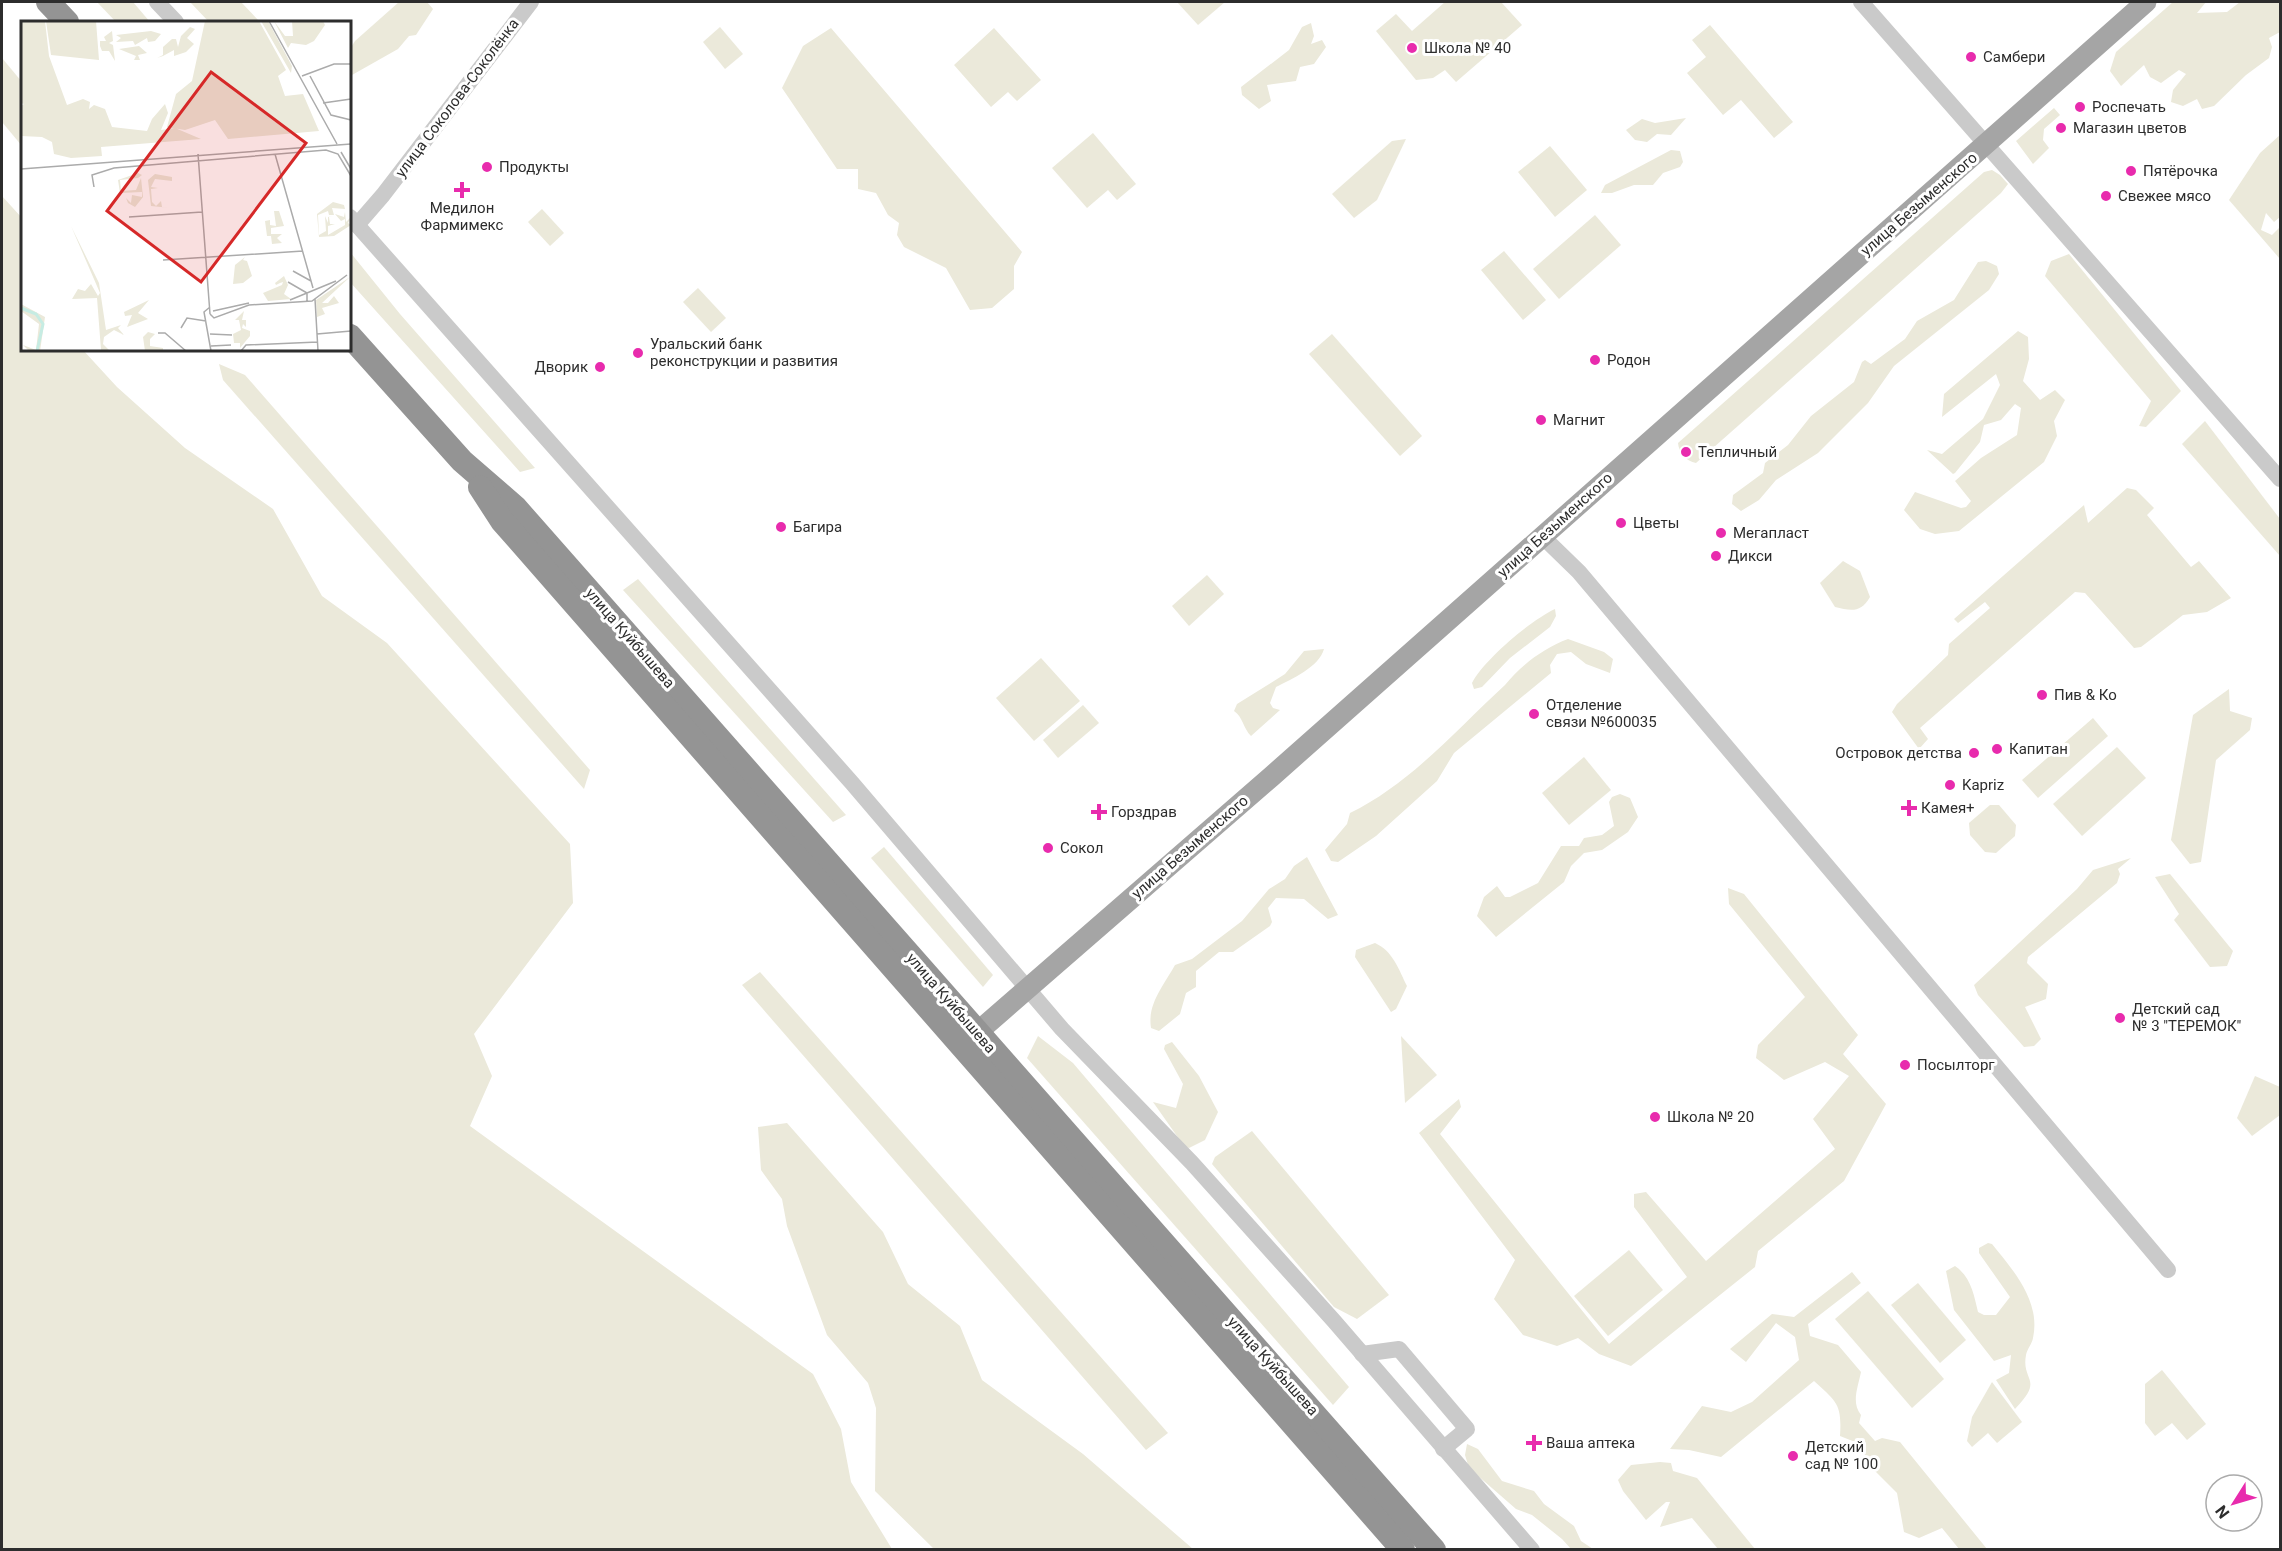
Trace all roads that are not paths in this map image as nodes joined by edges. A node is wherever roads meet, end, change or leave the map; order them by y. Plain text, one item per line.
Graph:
1 (48, 2) edge
2 (157, 2) edge
3 (531, 2) edge
4 (1860, 2) edge
5 (2146, 2) edge
6 (66, 21) edge
7 (175, 21) edge
8 (1985, 146) junction
9 (353, 221) edge
10 (351, 337) edge
11 (2280, 479) edge
12 (1543, 537) junction
13 (1028, 988) junction
14 (969, 1040) junction
15 (2168, 1270) dead end
16 (1362, 1354) junction
17 (1443, 1449) junction
18 (1403, 1550) edge
19 (1434, 1550) edge
20 (1532, 1550) edge

1 - 6 highway
2 - 7 street
3 - 9 street, улица Соколова-Соколёнка
4 - 8 street
5 - 8 main road, улица Безыменского
8 - 11 street
8 - 12 main road, улица Безыменского
9 - 13 street
10 - 14 highway, улица Куйбышева
12 - 13 main road, улица Безыменского
12 - 15 street
13 - 14 main road, улица Безыменского
13 - 16 street
14 - 18 highway, улица Куйбышева
14 - 19 highway, улица Куйбышева
16 - 17 street
16 - 17 street
17 - 20 street

